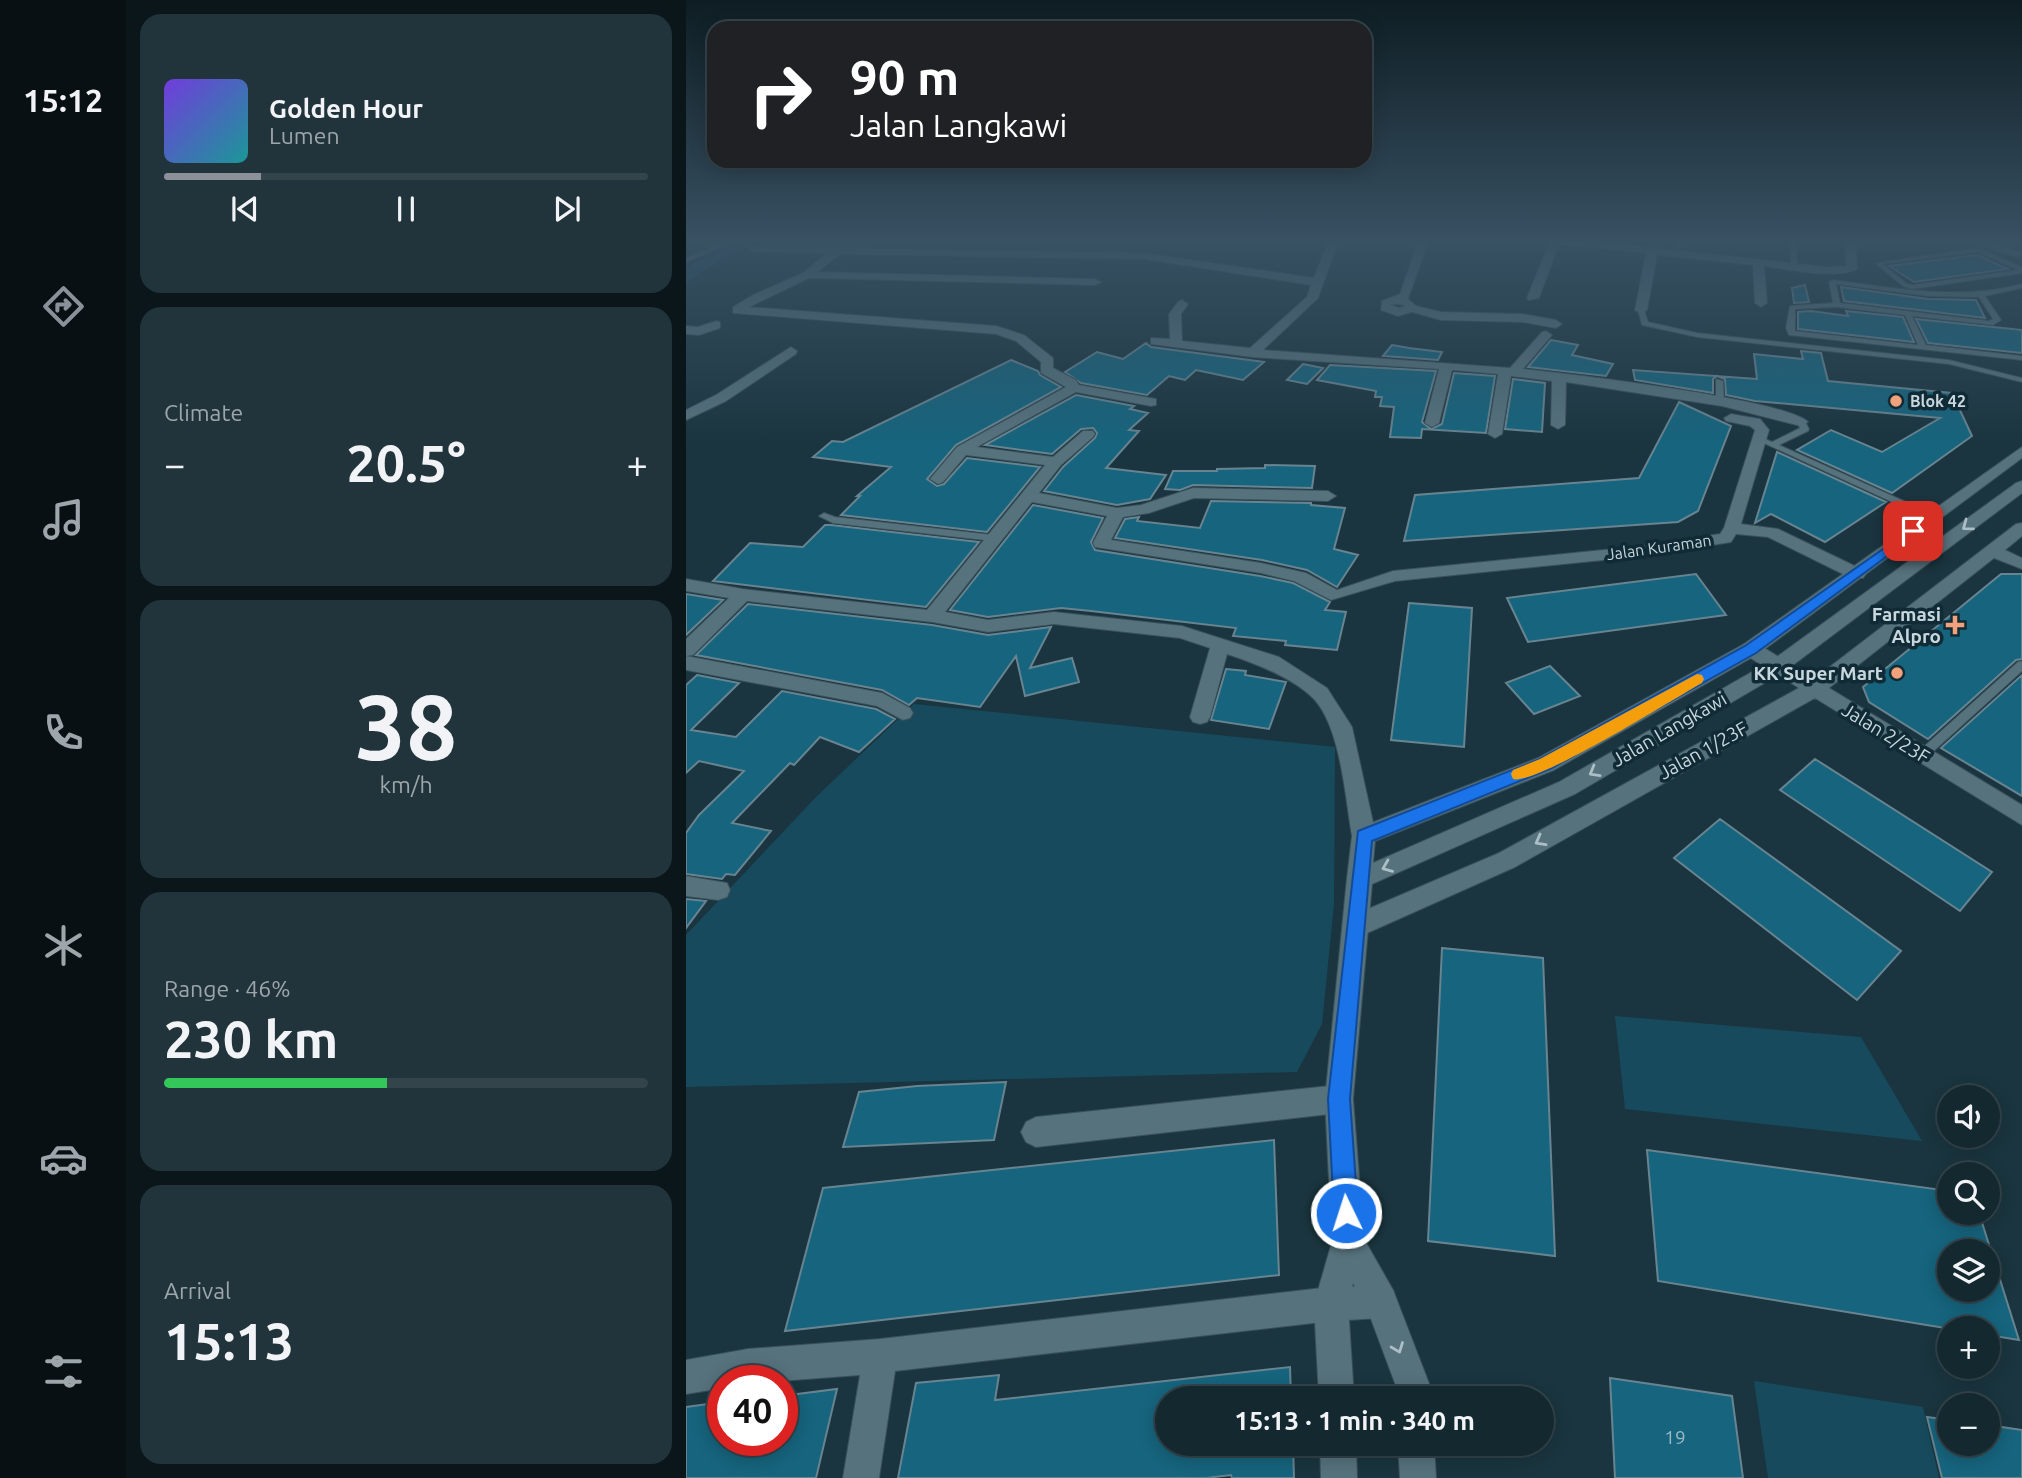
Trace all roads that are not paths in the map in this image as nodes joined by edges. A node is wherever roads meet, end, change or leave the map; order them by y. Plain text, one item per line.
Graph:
1 (740, 308) edge
2 (1179, 308) edge
3 (1301, 308) edge
4 (1388, 308) edge
5 (1792, 308) edge
6 (1860, 308) edge
7 (1989, 308) edge
8 (1642, 310) edge
9 (1908, 314) junction
10 (1556, 324) dead end
11 (716, 325) dead end
12 (686, 330) edge
13 (1546, 335) dead end
14 (1155, 341) dead end
15 (1176, 344) junction
16 (1923, 347) junction
17 (791, 351) dead end
18 (1252, 353) junction
19 (2022, 358) edge
20 (1446, 367) junction
21 (1509, 371) junction
22 (1559, 378) junction
23 (2022, 380) edge
24 (1718, 381) dead end
25 (1074, 388) junction
26 (1629, 399) dead end
27 (1151, 402) dead end
28 (1686, 403) junction
29 (1720, 403) junction
30 (686, 416) edge
31 (1801, 422) joint
32 (1432, 423) dead end
33 (1558, 425) dead end
34 (1088, 433) dead end
35 (1495, 434) dead end
36 (1766, 442) junction
37 (962, 450) junction
38 (2022, 451) edge
39 (1056, 462) junction
40 (937, 479) dead end
41 (2022, 485) edge
42 (1027, 496) junction
43 (1328, 496) dead end
44 (1117, 513) junction
45 (824, 516) dead end
46 (1932, 517) junction
47 (1732, 528) junction
48 (2022, 528) edge
49 (993, 538) junction
50 (1993, 551) junction
51 (2022, 564) edge
52 (1857, 574) junction
53 (686, 585) edge
54 (743, 595) junction
55 (932, 616) junction
56 (1220, 645) junction
57 (1751, 649) junction
58 (686, 650) edge
59 (686, 663) edge
60 (2022, 665) edge
61 (1778, 666) junction
62 (1814, 689) junction
63 (904, 713) dead end
64 (1200, 717) dead end
65 (1922, 755) junction
66 (2022, 816) edge
67 (1364, 836) junction
68 (1359, 878) junction
69 (686, 886) edge
70 (718, 890) dead end
71 (1356, 926) junction
72 (1339, 1099) junction
73 (1036, 1132) dead end
74 (1348, 1242) junction
75 (1381, 1302) junction
76 (1331, 1304) junction
77 (880, 1356) junction
78 (686, 1377) edge
79 (1335, 1386) edge
80 (1413, 1386) edge
81 (1338, 1456) edge
82 (1417, 1456) edge
83 (860, 1478) edge
84 (1339, 1478) edge
85 (1418, 1478) edge

1 - 25 street
2 - 15 street
3 - 18 street
4 - 10 street
5 - 16 lane
6 - 9 lane
7 - 9 lane
8 - 23 lane
9 - 16 lane
11 - 12 street
13 - 21 street
14 - 15 street
15 - 18 street
16 - 19 lane
17 - 30 street
18 - 20 street
20 - 21 street
20 - 32 street
21 - 22 street
21 - 35 street
22 - 28 street
22 - 33 street
24 - 29 lane
25 - 27 street
25 - 37 street
26 - 28 street
28 - 29 street
28 - 36 street
29 - 31 street
31 - 36 lane
34 - 39 street
36 - 46 lane
36 - 47 street, Jalan Kuraman
37 - 39 street
37 - 40 street
38 - 46 street, Jalan Langkawi
39 - 42 street
41 -> 61 street, Jalan Langkawi
42 - 44 street
42 - 49 street
43 - 44 street
44 - 47 street, Jalan Kuraman
45 - 49 lane
46 - 52 street, Jalan Langkawi
47 - 52 street
48 - 50 street, Jalan 1/23F
49 - 55 street
50 - 51 street
50 - 62 street, Jalan 1/23F
52 - 57 street, Jalan Langkawi
53 - 54 street
54 - 55 street
54 - 58 street
55 - 56 street
56 - 64 street
56 - 67 street
57 - 61 street, Jalan 2/23F
57 - 67 street, Jalan Langkawi
59 - 63 street
60 - 65 lane
61 - 62 street, Jalan 2/23F
61 -> 68 street, Jalan Langkawi
62 - 65 street, Jalan 2/23F
62 -> 71 street, Jalan 1/23F
65 - 66 street, Jalan 2/23F
67 - 68 street
68 - 71 street
69 - 70 street
71 - 72 street
72 - 73 street
72 - 74 street
74 - 75 street
74 - 76 street
75 - 76 street
75 -> 80 street
76 - 77 street
76 - 79 street
77 - 78 street
77 - 83 street
81 - 84 street
82 - 85 street

